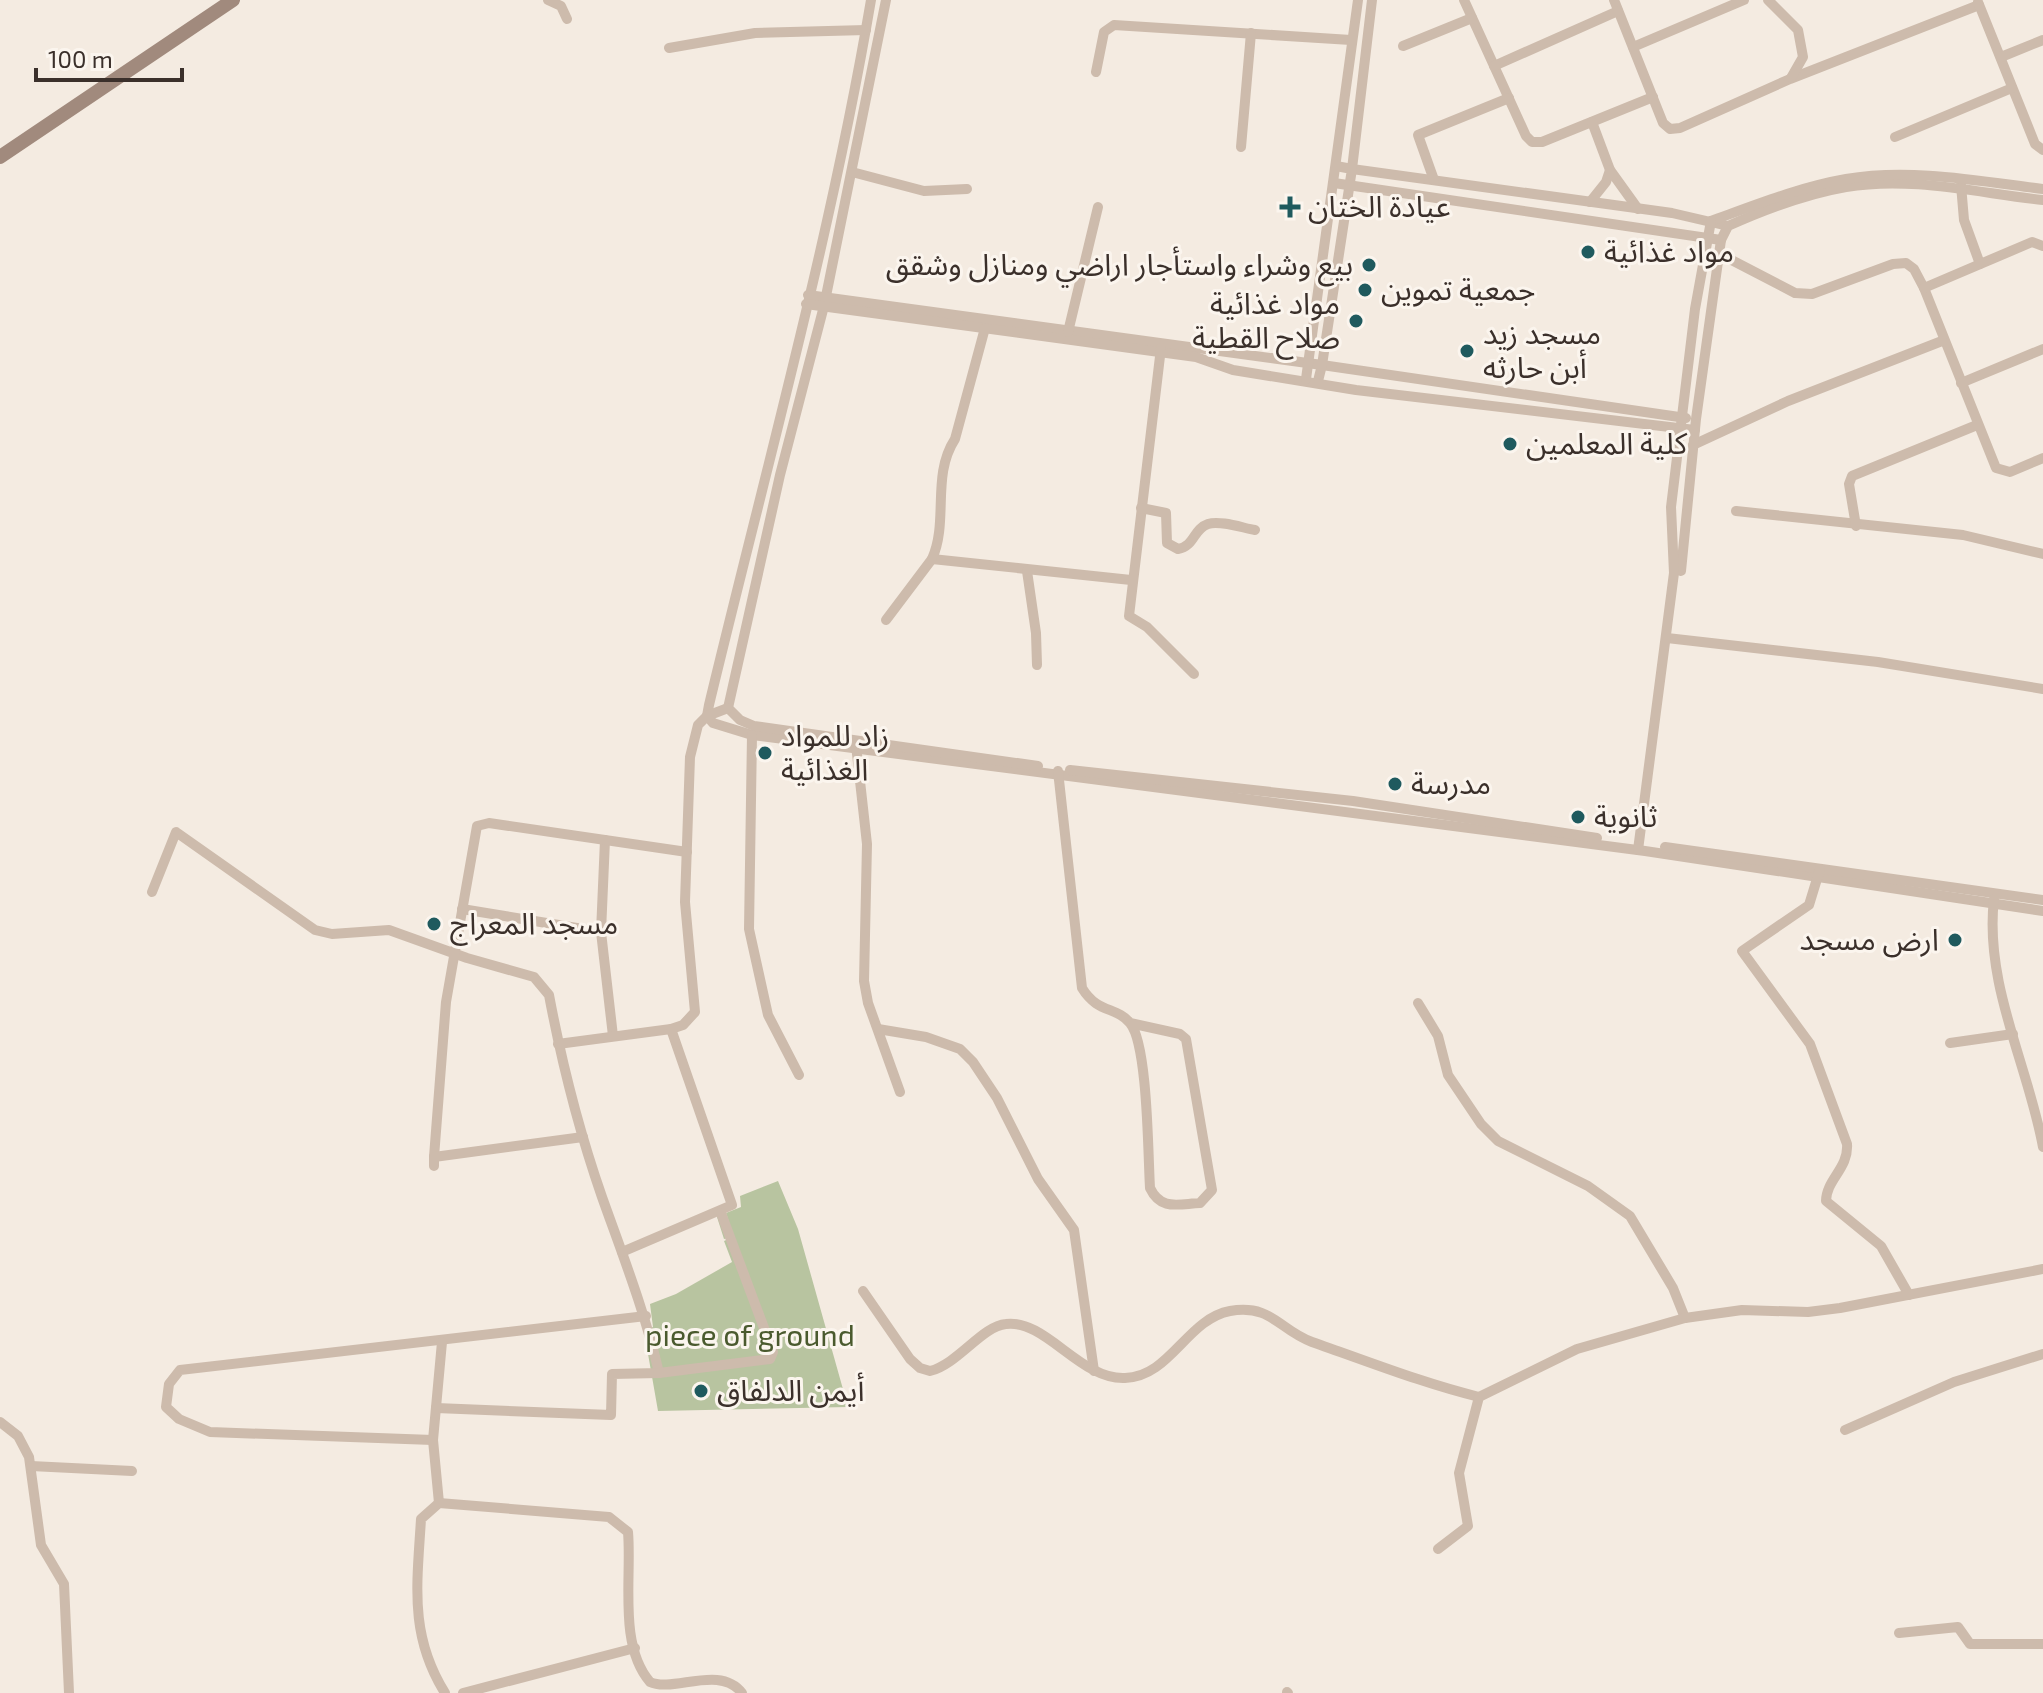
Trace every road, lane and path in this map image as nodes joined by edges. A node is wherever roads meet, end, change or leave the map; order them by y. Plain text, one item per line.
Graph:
1 (233, 0) edge
2 (548, 0) edge
3 (871, 0) edge
4 (886, 0) edge
5 (1358, 0) edge
6 (1372, 0) edge
7 (1464, 0) edge
8 (1744, 0) edge
9 (1768, 0) edge
10 (1978, 2) edge
11 (1616, 6) edge
12 (1472, 18) junction
13 (567, 19) dead end
14 (866, 30) junction
15 (1251, 33) junction
16 (1351, 40) junction
17 (2043, 40) edge
18 (1403, 46) dead end
19 (1633, 47) junction
20 (669, 48) dead end
21 (2001, 57) junction
22 (1494, 66) junction
23 (1096, 72) dead end
24 (1790, 79) junction
25 (2012, 88) junction
26 (1653, 97) junction
27 (1509, 98) junction
28 (1592, 122) junction
29 (1895, 137) dead end
30 (1241, 147) dead end
31 (2043, 150) edge
32 (0, 157) edge
33 (1336, 166) junction
34 (1352, 169) junction
35 (1610, 170) junction
36 (852, 172) junction
37 (1434, 180) junction
38 (1334, 183) junction
39 (1349, 184) junction
40 (1961, 185) junction
41 (967, 189) dead end
42 (2043, 189) edge
43 (2043, 200) edge
44 (1590, 202) junction
45 (1098, 207) dead end
46 (1638, 209) junction
47 (1711, 221) junction
48 (1728, 226) junction
49 (1706, 236) junction
50 (1721, 240) junction
51 (2043, 246) edge
52 (1720, 254) junction
53 (1980, 264) junction
54 (1924, 288) junction
55 (807, 300) junction
56 (825, 301) junction
57 (985, 328) junction
58 (1068, 332) junction
59 (1942, 341) junction
60 (1161, 348) junction
61 (2043, 349) edge
62 (1309, 363) junction
63 (1322, 365) junction
64 (1306, 379) junction
65 (1318, 381) junction
66 (1961, 383) junction
67 (1682, 423) junction
68 (1696, 424) junction
69 (1977, 425) junction
70 (1693, 445) junction
71 (2043, 458) edge
72 (1141, 508) junction
73 (1736, 511) dead end
74 (1856, 526) junction
75 (1255, 530) dead end
76 (2043, 554) edge
77 (932, 559) junction
78 (1027, 571) junction
79 (1131, 580) junction
80 (886, 620) dead end
81 (1670, 638) junction
82 (1037, 665) dead end
83 (1194, 674) dead end
84 (2043, 689) edge
85 (728, 708) junction
86 (707, 716) junction
87 (752, 735) junction
88 (856, 747) junction
89 (1058, 772) junction
90 (605, 840) junction
91 (1642, 847) junction
92 (687, 852) junction
93 (1820, 871) junction
94 (152, 892) dead end
95 (1995, 893) junction
96 (2043, 900) edge
97 (1994, 906) junction
98 (462, 909) junction
99 (2043, 911) edge
100 (601, 932) junction
101 (455, 954) junction
102 (1418, 1003) dead end
103 (1130, 1023) junction
104 (671, 1029) junction
105 (878, 1029) junction
106 (2013, 1034) junction
107 (613, 1036) junction
108 (1950, 1043) dead end
109 (558, 1044) junction
110 (799, 1075) dead end
111 (900, 1092) dead end
112 (2031, 1094) junction
113 (2043, 1098) edge
114 (583, 1137) junction
115 (2043, 1147) edge
116 (721, 1213) junction
117 (622, 1252) junction
118 (2043, 1269) edge
119 (863, 1291) dead end
120 (1909, 1295) junction
121 (646, 1316) junction
122 (1685, 1318) junction
123 (442, 1342) junction
124 (2043, 1354) edge
125 (1094, 1371) junction
126 (659, 1373) junction
127 (1479, 1397) junction
128 (436, 1408) junction
129 (0, 1422) edge
130 (1845, 1430) dead end
131 (433, 1440) junction
132 (31, 1466) junction
133 (132, 1471) dead end
134 (439, 1503) junction
135 (1438, 1549) dead end
136 (1899, 1633) dead end
137 (2043, 1644) edge
138 (635, 1648) junction
139 (69, 1693) edge
140 (445, 1693) edge
141 (463, 1693) edge
142 (742, 1693) edge

1 - 32 main road
2 - 13 street
3 - 14 street
4 - 36 street
5 - 16 street
6 - 34 street
7 - 12 street
8 - 19 street
9 - 24 street
10 - 21 street
10 - 24 street
11 - 19 street
11 - 22 street
12 - 18 street
12 - 22 street
14 - 20 street
14 - 55 street
15 - 16 street
15 - 23 street
15 - 30 street
16 - 33 street
17 - 21 street
19 - 26 street
21 - 25 street
22 - 27 street
24 - 26 street
25 - 29 street
25 - 31 street
26 - 28 street
27 - 28 street
27 - 37 street
28 - 35 street
33 - 34 street
33 - 38 street
34 - 37 street
34 - 39 street
35 - 44 street
35 - 46 street
36 - 41 street
36 - 56 street
37 - 44 street
38 - 39 street
38 - 62 street
39 - 49 street
39 - 63 street
40 - 42 street
40 - 43 street
40 - 47 street
40 - 48 street
40 - 53 street
44 - 46 street
45 - 58 street
46 - 47 street
47 - 48 street
47 - 49 street
48 - 50 street
49 - 50 street
49 - 67 street
50 - 52 street
51 - 53 street
52 - 54 street
52 - 68 street
53 - 54 street
54 - 59 street
55 - 56 street
55 - 86 street
56 - 57 street
56 - 58 street
56 - 85 street
57 - 60 street
57 - 77 street
58 - 60 street
59 - 66 street
59 - 70 street
60 - 62 street
60 - 64 street
60 - 72 street
61 - 66 street
62 - 63 street
62 - 64 street
63 - 65 street
63 - 67 street
64 - 65 street
65 - 67 street
66 - 69 street
67 - 68 street
67 - 81 street
68 - 70 street
69 - 71 street
69 - 74 street
70 - 81 street
72 - 75 street
72 - 79 street
73 - 74 street
74 - 76 street
77 - 78 street
77 - 80 street
78 - 79 street
78 - 82 street
79 - 83 street
81 - 84 street
81 - 91 street
85 - 86 street
85 - 88 street
86 - 87 street
86 - 92 street
87 - 88 street
87 - 110 street
88 - 89 street
88 - 105 street
89 - 91 street
89 - 103 street
90 - 92 street
90 - 98 street
90 - 100 street
91 - 93 street
92 - 104 street
93 - 95 street
93 - 97 street
93 - 120 street
94 - 101 street
95 - 96 street
95 - 97 street
97 - 99 street
97 - 106 street
98 - 100 street
98 - 101 street
100 - 107 street
101 - 109 street
101 - 114 street
102 - 122 street
103 - 103 street
104 - 107 street
104 - 116 street
105 - 111 street
105 - 125 street
106 - 108 street
106 - 112 street
107 - 109 street
109 - 114 street
112 - 113 street
112 - 115 street
114 - 117 street
116 - 117 street
116 - 126 street
117 - 121 street
118 - 120 street
119 - 125 street
120 - 122 street
121 - 123 street
121 - 126 street
122 - 127 street
123 - 128 street
123 - 131 street
124 - 130 street
125 - 127 street
126 - 128 street
127 - 135 street
128 - 131 street
129 - 132 street
131 - 134 street
132 - 133 street
132 - 139 street
134 - 138 street
134 - 140 street
136 - 137 street
138 - 141 street
138 - 142 street

